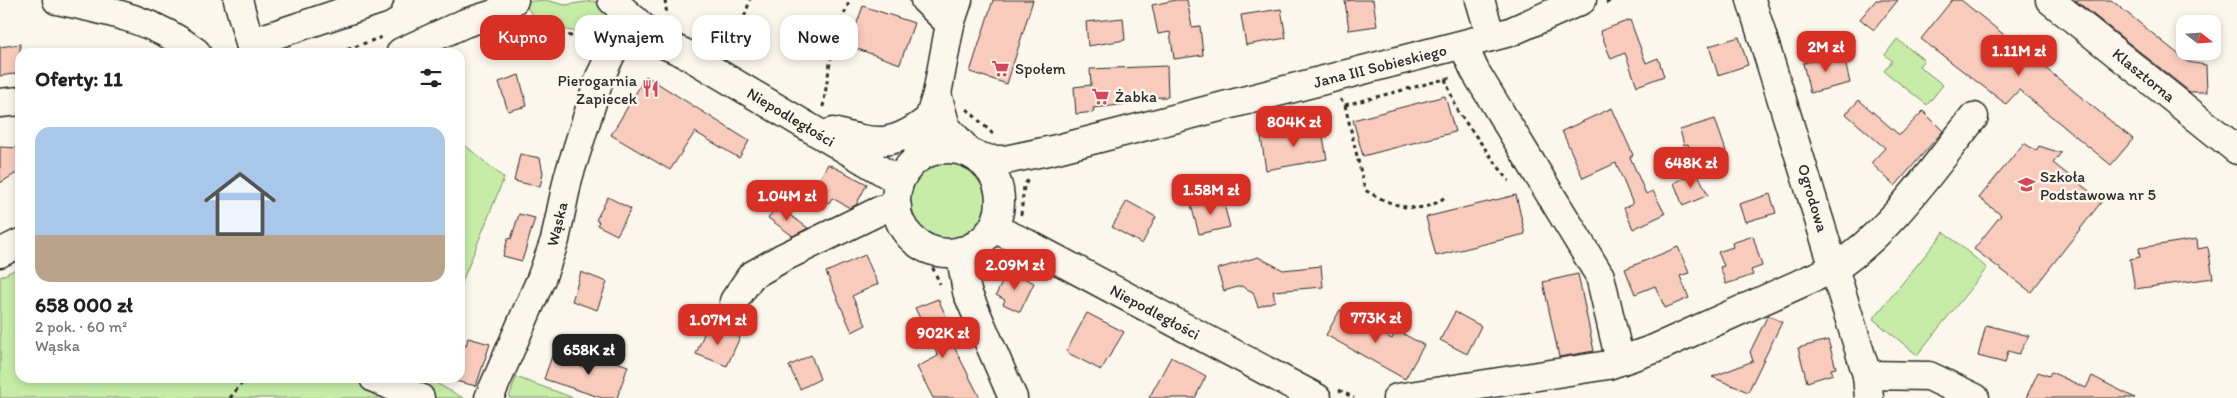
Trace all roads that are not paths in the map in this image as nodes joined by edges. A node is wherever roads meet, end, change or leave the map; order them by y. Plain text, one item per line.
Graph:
1 (57, 0) edge
2 (238, 0) edge
3 (379, 0) edge
4 (482, 0) edge
5 (514, 0) edge
6 (612, 0) edge
7 (925, 0) edge
8 (1480, 0) edge
9 (1582, 0) edge
10 (1751, 0) edge
11 (2050, 0) edge
12 (638, 10) edge
13 (954, 12) edge
14 (465, 23) junction
15 (1491, 37) junction
16 (1463, 45) junction
17 (189, 48) edge
18 (251, 48) edge
19 (410, 48) edge
20 (15, 102) edge
21 (0, 103) edge
22 (933, 106) junction
23 (814, 117) junction
24 (1974, 117) dead end
25 (1057, 149) junction
26 (2237, 150) edge
27 (971, 154) junction
28 (917, 158) junction
29 (893, 199) junction
30 (1005, 217) junction
31 (15, 246) edge
32 (960, 251) junction
33 (0, 253) edge
34 (1835, 268) junction
35 (734, 301) dead end
36 (1620, 361) junction
37 (386, 383) edge
38 (1868, 386) edge
39 (1327, 393) edge
40 (420, 398) edge
41 (489, 398) edge
42 (1013, 398) edge
43 (1397, 398) edge
44 (1975, 398) edge

1 - 17 street
2 - 18 street
3 - 18 street
4 - 14 street
5 - 14 street
6 - 12 street, Niepodległości
7 - 13 street
8 - 15 street
9 - 15 street, Jana III Sobieskiego
10 - 34 street, Ogrodowa
11 - 26 street, Klasztorna
12 - 23 street, Niepodległości
12 - 41 street, Wąska
13 - 22 street
14 - 19 street
15 - 16 street, Jana III Sobieskiego
16 - 25 street, Jana III Sobieskiego
16 - 36 street
20 - 21 street
22 - 23 street
22 - 27 street
22 - 28 street
23 - 29 street, Niepodległości
24 - 34 street
25 - 27 street, Jana III Sobieskiego
25 - 30 street, Jana III Sobieskiego
27 - 28 street
27 - 30 street
28 - 29 street
29 - 32 street
29 - 35 street
30 - 32 street
30 - 39 street, Niepodległości
31 - 33 street
32 - 42 street
34 - 36 street
34 - 38 street, Ogrodowa
36 - 43 street
37 - 40 street
38 - 44 street

